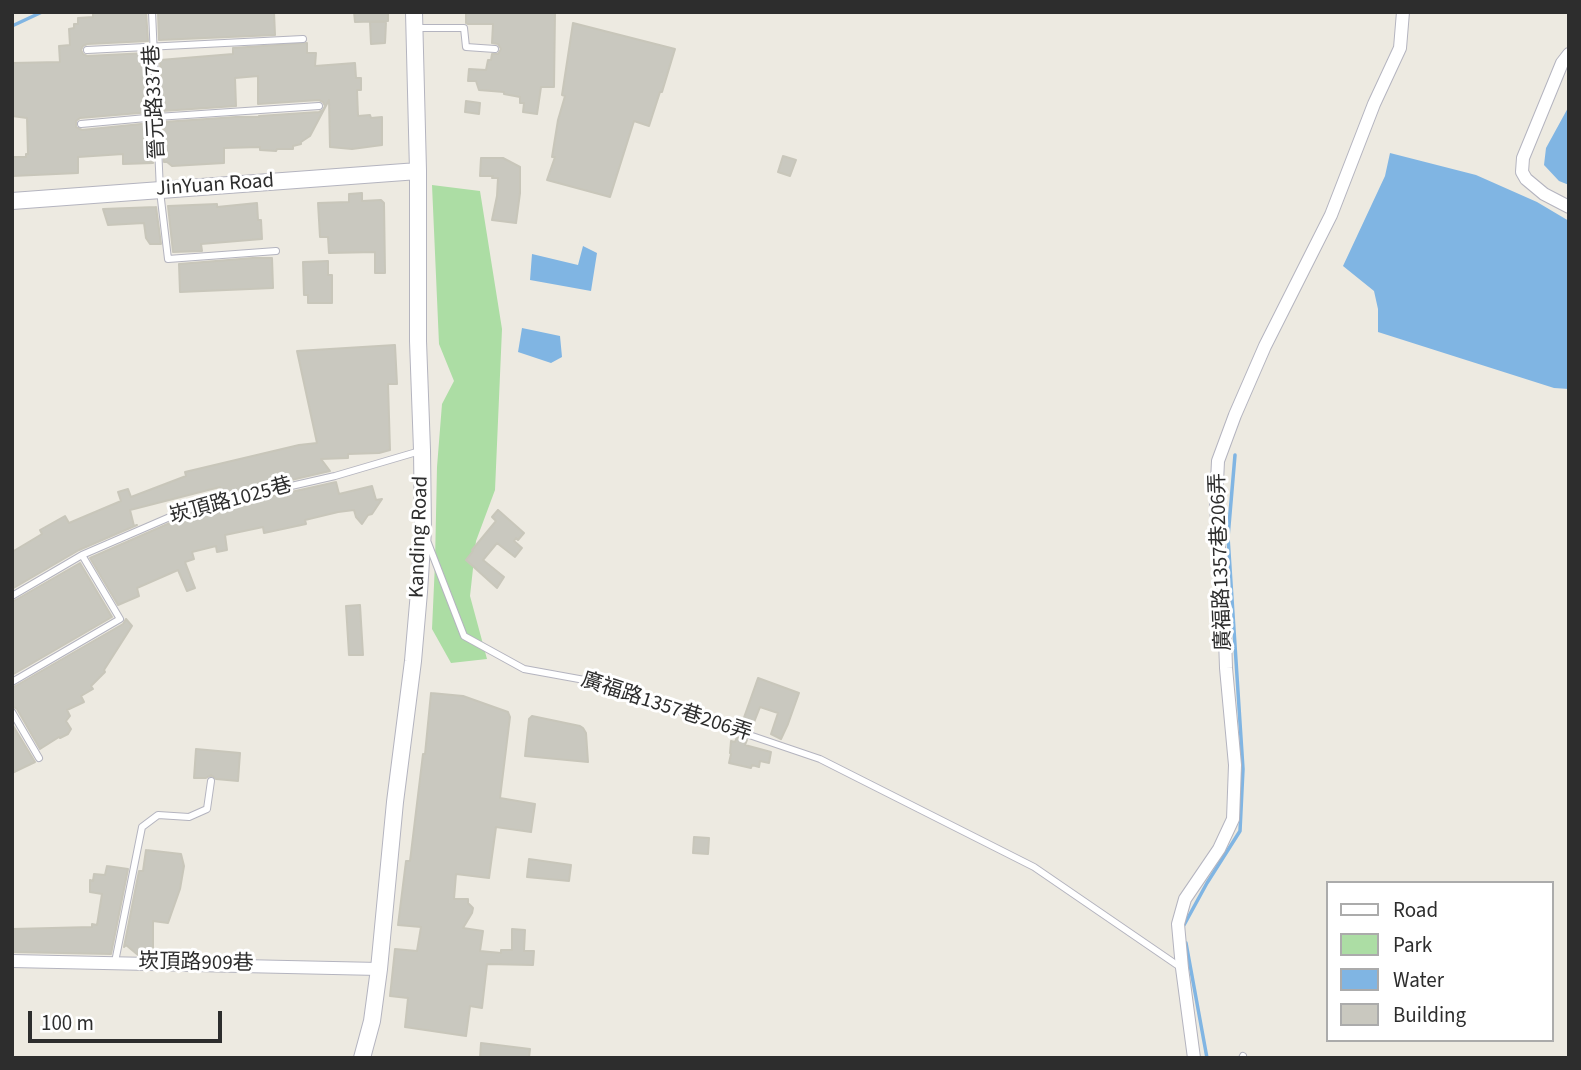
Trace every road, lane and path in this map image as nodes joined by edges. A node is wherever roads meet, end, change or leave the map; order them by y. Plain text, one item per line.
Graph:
1 (152, 12) edge
2 (1403, 12) edge
3 (414, 20) edge
4 (303, 39) dead end
5 (154, 47) junction
6 (495, 49) dead end
7 (87, 50) dead end
8 (1569, 54) edge
9 (319, 106) dead end
10 (157, 117) junction
11 (82, 124) dead end
12 (418, 170) junction
13 (160, 191) junction
14 (12, 201) edge
15 (1569, 207) edge
16 (276, 251) dead end
17 (422, 450) junction
18 (423, 530) junction
19 (82, 555) junction
20 (12, 596) edge
21 (12, 682) edge
22 (12, 712) edge
23 (39, 758) dead end
24 (211, 781) dead end
25 (12, 961) edge
26 (115, 962) junction
27 (1182, 968) junction
28 (379, 969) junction
29 (362, 1058) edge
30 (1194, 1058) edge

1 - 5 lane, 晉元路337巷
2 - 27 street, 廣福路1357巷206弄
3 - 6 lane
3 - 12 street, Kanding Road
4 - 5 lane
5 - 7 lane
5 - 10 lane, 晉元路337巷
8 - 15 street
9 - 10 lane
10 - 11 lane
10 - 13 lane, 晉元路337巷
12 - 13 street, JinYuan Road
12 - 17 street, Kanding Road
13 - 14 street, JinYuan Road
13 - 16 lane, 晉元路337巷
17 - 18 street, Kanding Road
17 - 19 lane, 崁頂路1025巷
18 - 27 lane, 廣福路1357巷206弄
18 - 28 street, Kanding Road
19 - 20 lane, 崁頂路1025巷
19 - 21 lane
22 - 23 lane
24 - 26 lane
25 - 26 street, 崁頂路909巷
26 - 28 street, 崁頂路909巷
27 - 30 street, 廣福路1357巷206弄
28 - 29 street, Kanding Road

